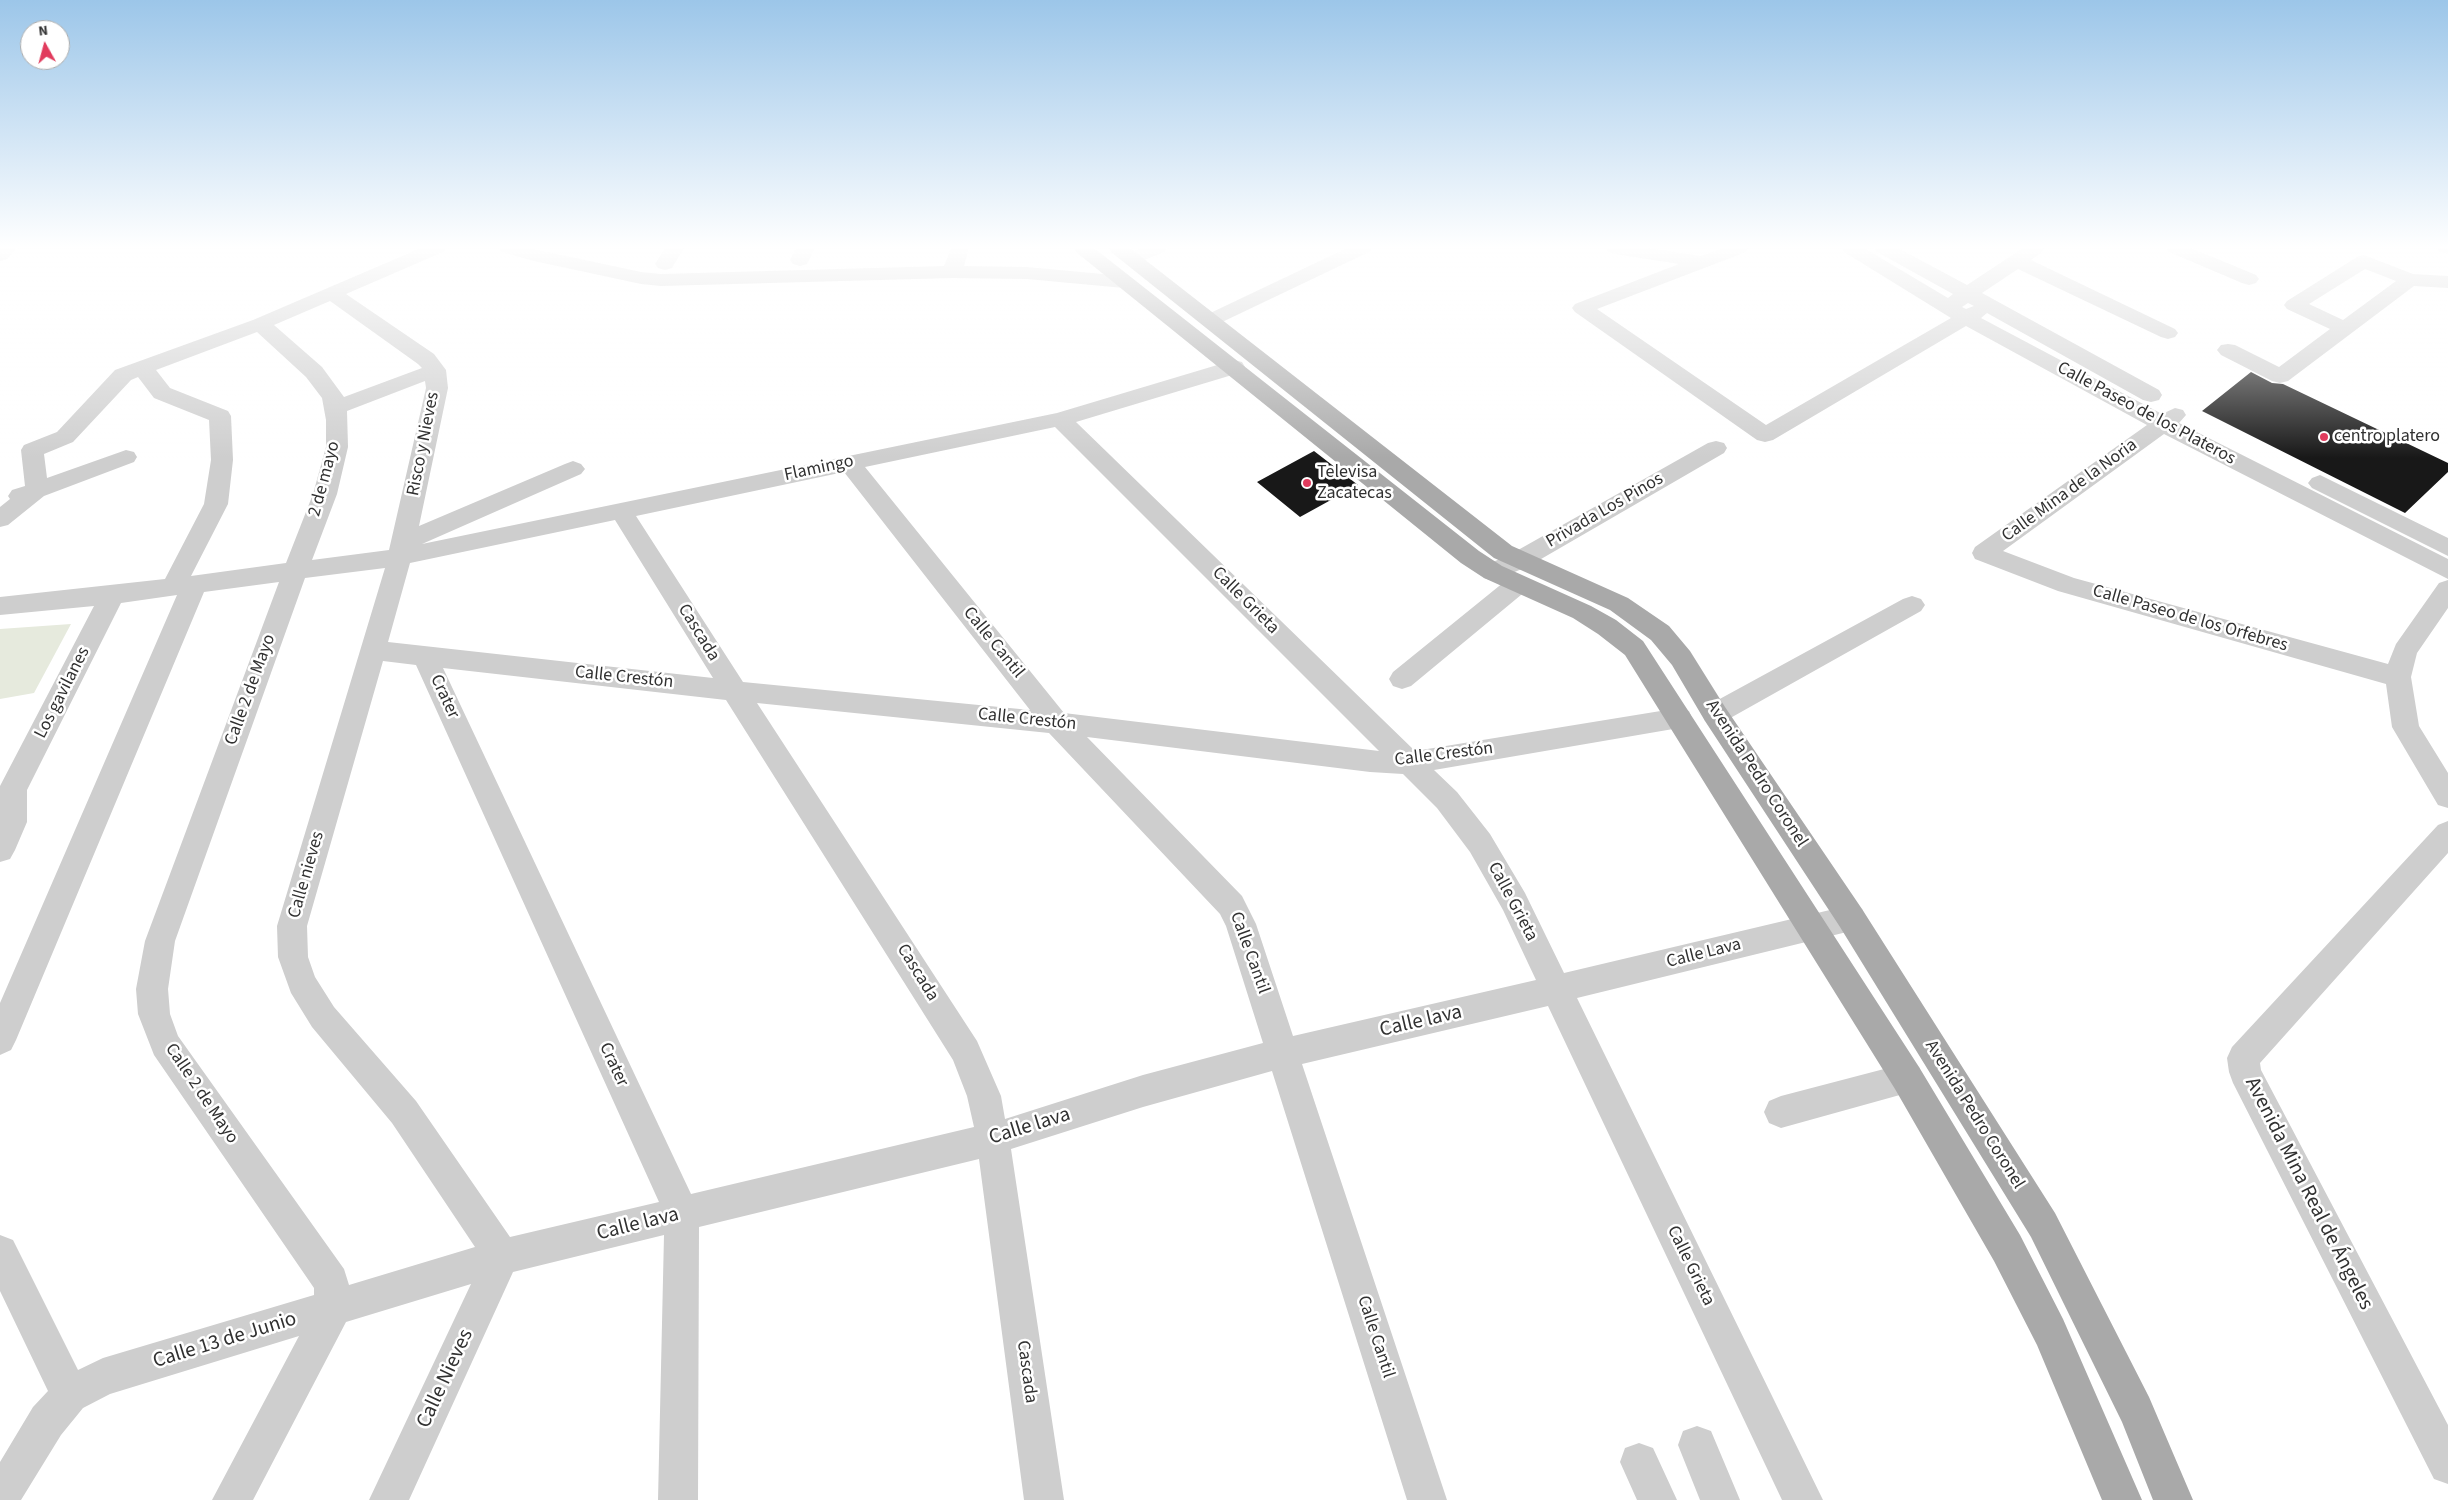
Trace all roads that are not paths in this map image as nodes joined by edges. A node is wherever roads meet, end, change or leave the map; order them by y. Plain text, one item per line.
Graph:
1 (274, 318) edge
2 (367, 318) edge
3 (1183, 318) edge
4 (1207, 318) edge
5 (1214, 318) edge
6 (1596, 318) edge
7 (1948, 318) edge
8 (1966, 318) edge
9 (2007, 318) edge
10 (2137, 318) edge
11 (2322, 318) edge
12 (2357, 318) edge
13 (1210, 320) junction
14 (260, 324) junction
15 (2343, 328) junction
16 (2168, 333) dead end
17 (2228, 350) dead end
18 (1234, 367) junction
19 (143, 368) junction
20 (435, 370) junction
21 (335, 408) junction
22 (2171, 417) junction
23 (1060, 419) junction
24 (1342, 439) junction
25 (1716, 448) dead end
26 (126, 457) dead end
27 (848, 463) junction
28 (573, 469) dead end
29 (38, 489) junction
30 (0, 503) edge
31 (621, 511) junction
32 (0, 519) edge
33 (2448, 548) edge
34 (402, 549) junction
35 (1984, 554) joint
36 (2448, 570) edge
37 (296, 571) junction
38 (1519, 572) junction
39 (184, 586) junction
40 (2448, 589) edge
41 (112, 596) junction
42 (1912, 605) dead end
43 (0, 606) edge
44 (373, 650) junction
45 (425, 656) junction
46 (2398, 678) junction
47 (1402, 679) dead end
48 (734, 690) junction
49 (1715, 714) junction
50 (1679, 718) junction
51 (1056, 723) junction
52 (1408, 763) junction
53 (2448, 797) edge
54 (7, 798) edge
55 (2448, 833) edge
56 (0, 850) edge
57 (1851, 918) junction
58 (1811, 928) junction
59 (1557, 990) junction
60 (0, 1040) edge
61 (1284, 1053) junction
62 (1908, 1078) junction
63 (1782, 1112) dead end
64 (993, 1140) junction
65 (682, 1214) junction
66 (0, 1253) edge
67 (502, 1257) junction
68 (334, 1308) junction
69 (70, 1395) junction
70 (1697, 1445) dead end
71 (1639, 1462) dead end
72 (2448, 1465) edge
73 (0, 1498) edge
74 (232, 1500) edge
75 (389, 1500) edge
76 (678, 1500) edge
77 (1044, 1500) edge
78 (1427, 1500) edge
79 (1658, 1500) edge
80 (1720, 1500) edge
81 (1803, 1500) edge
82 (2122, 1500) edge
83 (2173, 1500) edge

1 - 14 street
2 - 20 street, Risco y Nieves
3 - 18 main road, Avenida Pedro Coronel
4 - 13 main road, Avenida Pedro Coronel
5 - 13 street
6 - 7 street
8 - 22 street, Calle Paseo de los Plateros
9 - 22 street, Calle Paseo de los Plateros
10 - 16 street
11 - 15 street
12 - 15 street
13 - 24 main road, Avenida Pedro Coronel
14 - 19 street
14 - 21 street, 2 de mayo
15 - 17 street
18 - 23 street, Flamingo
18 - 24 main road, Avenida Pedro Coronel
19 - 29 street
19 - 39 street
20 - 21 street
20 - 34 street, Risco y Nieves
21 - 37 street, 2 de mayo
22 - 33 street, Calle Paseo de los Plateros
22 - 35 street, Calle Mina de la Noria
22 - 36 street, Calle Paseo de los Plateros
23 - 27 street, Flamingo
23 - 52 street, Calle Grieta
24 - 38 main road, Avenida Pedro Coronel
24 - 38 main road, Avenida Pedro Coronel
25 - 38 street, Privada Los Pinos
26 - 29 street
27 - 31 street, Flamingo
27 - 51 street, Calle Cantil
28 - 34 street
29 - 30 street
29 - 32 street
31 - 34 street, Flamingo
31 - 48 street, Cascada
34 - 37 street
34 - 44 street, Calle nieves
35 - 46 street, Calle Paseo de los Orfebres
37 - 39 street
37 - 68 street, Calle 2 de Mayo
38 - 47 street, Privada Los Pinos
38 - 49 main road, Avenida Pedro Coronel
38 - 50 main road, Avenida Pedro Coronel
39 - 41 street
39 - 60 street
40 - 46 street
41 - 43 street
41 - 54 street, Los gavilanes
42 - 49 street
44 - 45 street, Calle Crestón
44 - 67 street, Calle nieves
45 - 48 street, Calle Crestón
45 - 65 street, Crater
46 - 53 street
48 - 51 street, Calle Crestón
48 - 64 street, Cascada
49 - 57 main road, Avenida Pedro Coronel
50 - 52 street, Calle Crestón
50 - 58 main road, Avenida Pedro Coronel
51 - 52 street, Calle Crestón
51 - 61 street, Calle Cantil
52 - 59 street, Calle Grieta
54 - 56 street, Los gavilanes
55 - 72 street, Avenida Mina Real de Ángeles
57 - 58 street, Calle Lava
57 - 83 main road, Avenida Pedro Coronel
58 - 59 street, Calle Lava
58 - 62 main road, Avenida Pedro Coronel
59 - 61 street, Calle lava
59 - 81 street, Calle Grieta
61 - 64 street, Calle lava
61 - 78 street, Calle Cantil
62 - 63 street
62 - 82 main road, Avenida Pedro Coronel
64 - 65 street, Calle lava
64 - 77 street, Cascada
65 - 67 street, Calle lava
65 - 76 street, Crater
66 - 69 street
67 - 68 street, Calle 13 de Junio
67 - 75 street, Calle Nieves
68 - 69 street, Calle 13 de Junio
68 - 74 street
69 - 73 street, Calle 13 de Junio
70 - 80 street
71 - 79 street

